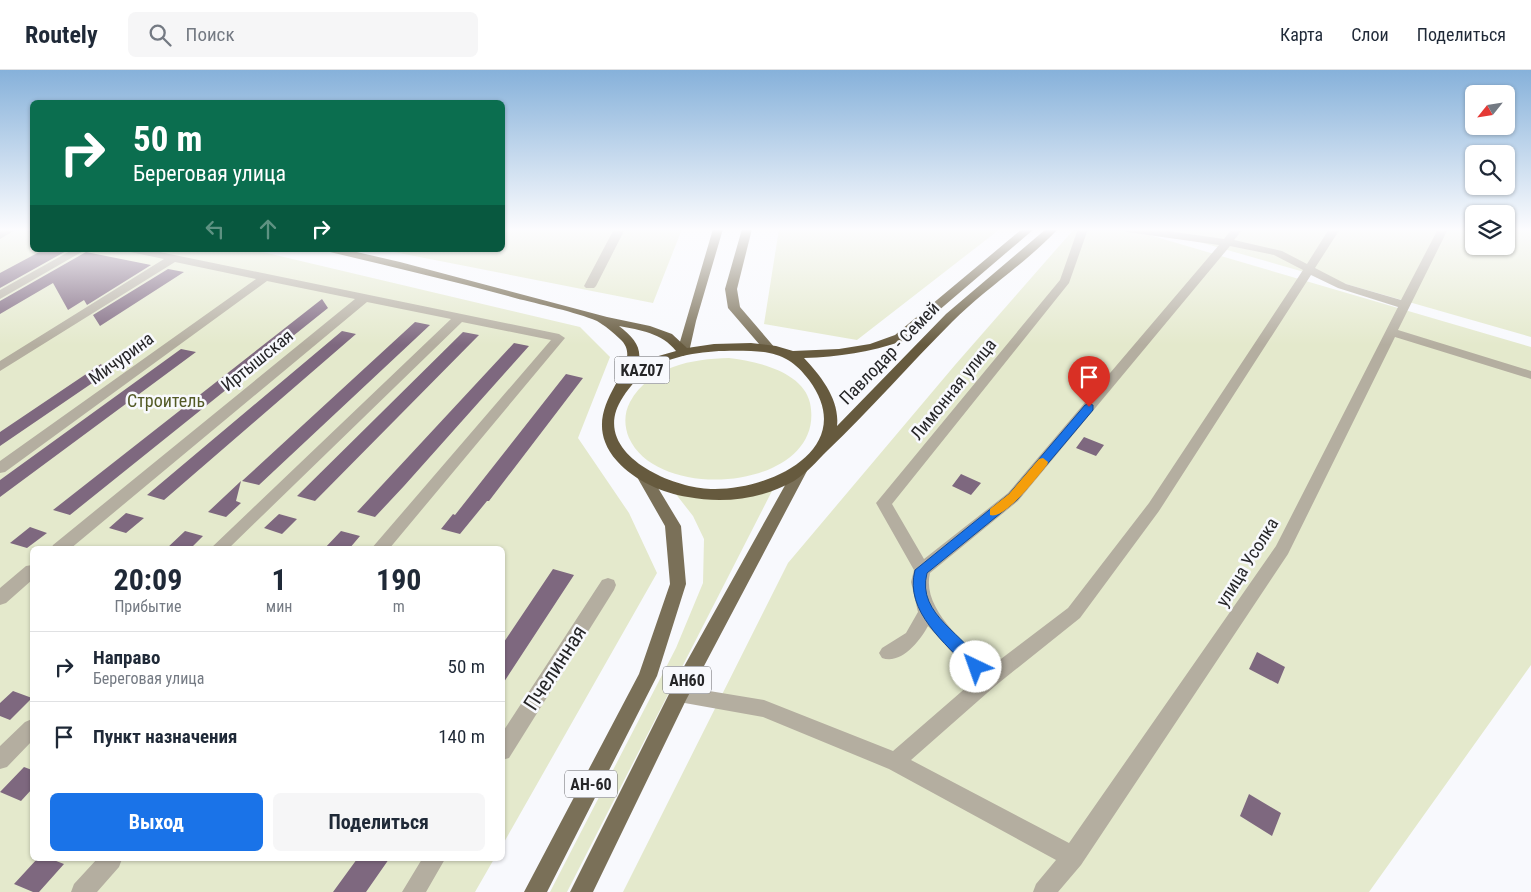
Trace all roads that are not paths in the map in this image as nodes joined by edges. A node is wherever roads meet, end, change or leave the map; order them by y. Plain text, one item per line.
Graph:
1 (49, 267) edge
2 (159, 267) edge
3 (212, 267) edge
4 (405, 267) edge
5 (600, 267) edge
6 (707, 267) edge
7 (737, 267) edge
8 (984, 267) edge
9 (1009, 267) edge
10 (1070, 267) edge
11 (1207, 267) edge
12 (1306, 267) edge
13 (1424, 267) edge
14 (1309, 269) junction
15 (264, 278) junction
16 (590, 286) dead end
17 (0, 295) edge
18 (364, 298) junction
19 (1404, 305) junction
20 (459, 318) junction
21 (602, 319) junction
22 (1391, 332) junction
23 (769, 348) junction
24 (683, 352) junction
25 (791, 355) junction
26 (0, 367) edge
27 (1531, 375) edge
28 (626, 381) junction
29 (824, 448) junction
30 (0, 468) edge
31 (800, 471) junction
32 (644, 477) junction
33 (64, 546) edge
34 (221, 546) edge
35 (382, 546) edge
36 (30, 573) edge
37 (920, 576) junction
38 (608, 585) dead end
39 (0, 598) edge
40 (927, 613) junction
41 (888, 653) dead end
42 (988, 680) junction
43 (679, 694) junction
44 (30, 730) edge
45 (505, 746) edge
46 (0, 760) edge
47 (896, 762) junction
48 (1073, 856) junction
49 (109, 861) edge
50 (433, 861) edge
51 (82, 892) edge
52 (413, 892) edge
53 (535, 892) edge
54 (581, 892) edge
55 (1044, 892) edge

1 - 17 street
2 - 26 street
3 - 15 street
4 - 21 highway, KAZ07
5 - 16 street
6 - 24 main road
7 - 23 main road
8 - 25 highway, Павлодар - Семей / KAZ07
9 - 29 highway, Павлодар - Семей / KAZ07
10 - 37 street, Лимонная улица
11 - 37 street
12 - 14 street
13 - 19 street, улица Усолка
14 - 19 street
14 - 42 street
15 - 18 street
15 - 30 street, Мичурина
18 - 20 street
18 - 33 street, Иртышская
19 - 22 street, улица Усолка
20 - 34 street
20 - 35 street
21 - 24 highway, KAZ07
21 - 28 highway, KAZ07
22 - 27 street
22 - 48 street, улица Усолка
23 - 24 highway, KAZ07
23 - 25 highway, KAZ07
24 - 28 highway, KAZ07
25 - 29 highway, KAZ07
28 - 32 highway, KAZ07
29 - 31 highway, KAZ07
31 - 32 highway, KAZ07
31 - 43 main road, АН60
32 - 53 main road, АН-60
36 - 39 street
37 - 40 street
38 - 45 street, Пчелинная
40 - 41 street
40 - 42 street
42 - 47 street
43 - 47 street
43 - 54 main road, АН60
44 - 46 street
47 - 48 street
48 - 55 street, улица Усолка
49 - 51 street
50 - 52 street

